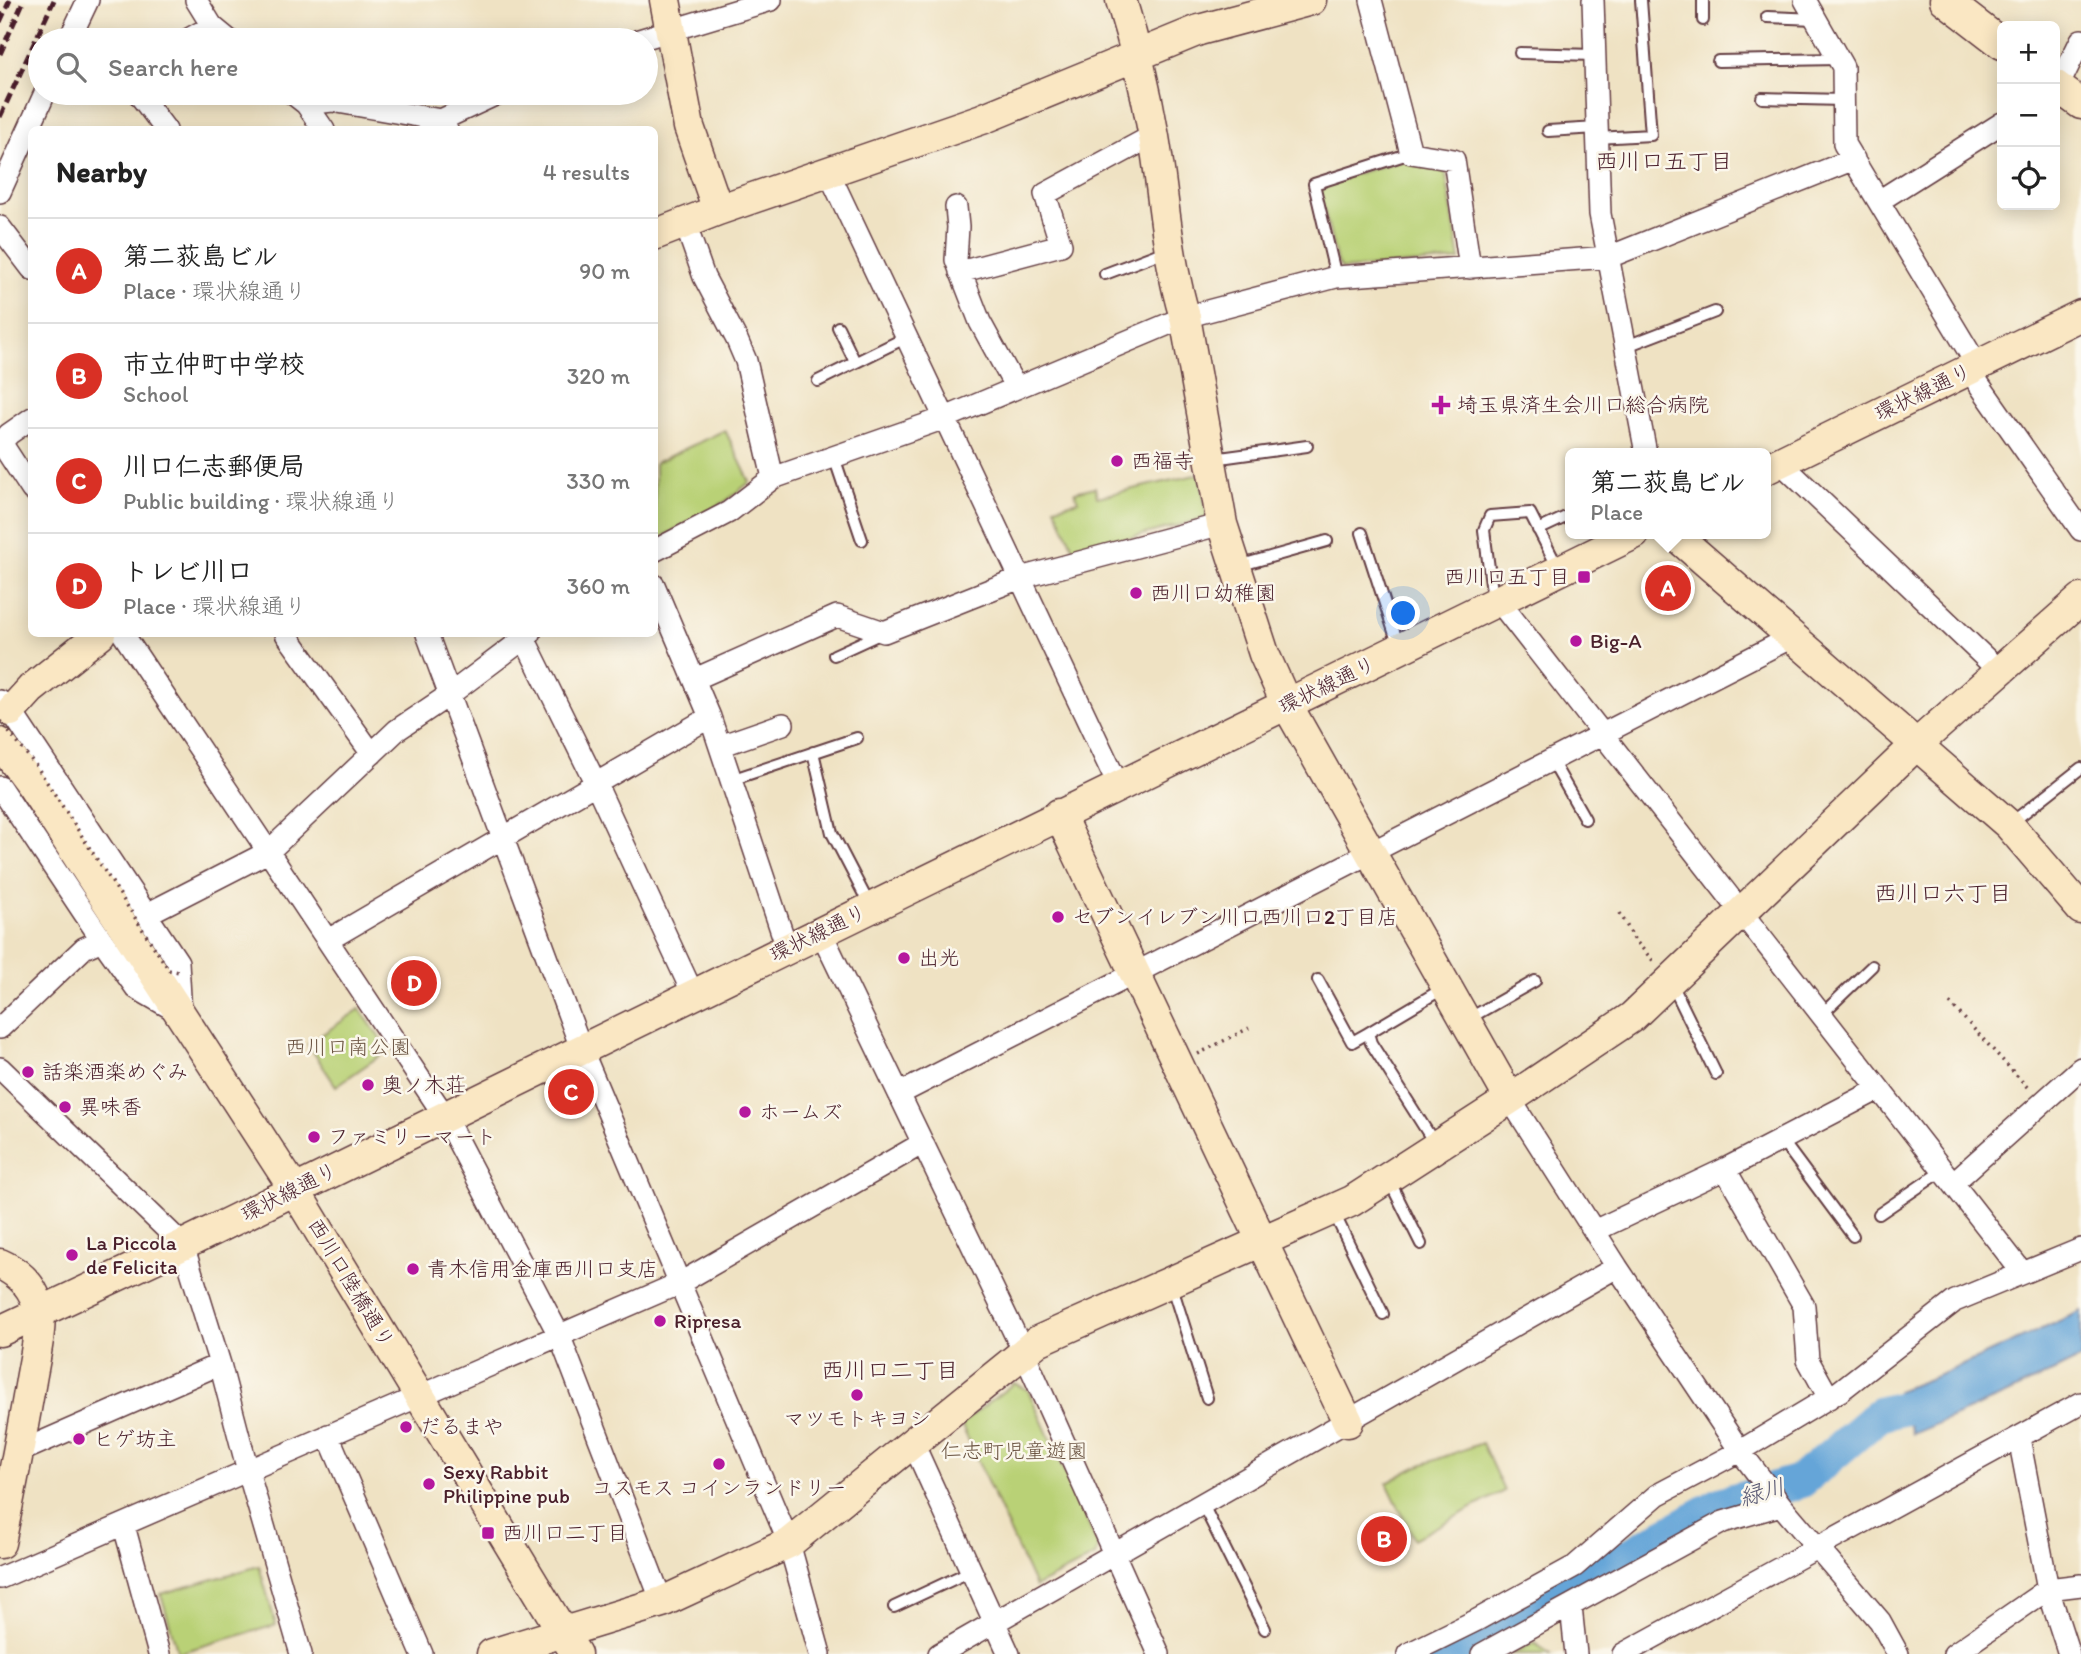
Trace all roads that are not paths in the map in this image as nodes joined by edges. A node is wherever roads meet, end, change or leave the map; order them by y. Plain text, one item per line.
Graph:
1 (88, 0) edge
2 (196, 0) edge
3 (665, 0) edge
4 (771, 0) edge
5 (1121, 0) edge
6 (1311, 0) edge
7 (1371, 0) edge
8 (1593, 0) edge
9 (1642, 0) edge
10 (1703, 0) edge
11 (1945, 0) edge
12 (1811, 9) edge
13 (1767, 17) dead end
14 (1703, 20) dead end
15 (212, 26) junction
16 (77, 28) edge
17 (208, 28) edge
18 (214, 28) edge
19 (671, 30) junction
20 (658, 34) edge
21 (1997, 40) edge
22 (2081, 40) edge
23 (1520, 53) dead end
24 (1137, 54) junction
25 (1594, 55) junction
26 (1838, 59) junction
27 (1717, 61) dead end
28 (2062, 91) edge
29 (1762, 98) dead end
30 (1843, 100) junction
31 (40, 105) edge
32 (147, 105) edge
33 (304, 105) edge
34 (349, 105) edge
35 (454, 105) edge
36 (30, 126) edge
37 (163, 126) edge
38 (321, 126) edge
39 (440, 126) edge
40 (1997, 126) edge
41 (28, 130) edge
42 (1548, 131) dead end
43 (1597, 133) junction
44 (1154, 135) junction
45 (1411, 153) junction
46 (1854, 159) junction
47 (829, 173) junction
48 (0, 192) edge
49 (1879, 201) junction
50 (956, 207) dead end
51 (718, 210) junction
52 (685, 223) junction
53 (0, 227) edge
54 (658, 233) edge
55 (1171, 249) junction
56 (1609, 257) junction
57 (28, 263) edge
58 (1470, 268) junction
59 (960, 271) junction
60 (1105, 274) dead end
61 (1336, 277) junction
62 (1715, 312) dead end
63 (2081, 315) edge
64 (1185, 317) junction
65 (838, 327) dead end
66 (907, 337) junction
67 (1624, 347) junction
68 (855, 362) junction
69 (1973, 368) junction
70 (818, 381) dead end
71 (1016, 388) junction
72 (945, 418) junction
73 (28, 421) edge
74 (0, 442) edge
75 (1307, 446) dead end
76 (1645, 448) edge
77 (834, 457) junction
78 (1210, 460) junction
79 (1773, 466) edge
80 (773, 478) junction
81 (28, 484) edge
82 (1565, 517) edge
83 (1222, 524) junction
84 (1538, 530) junction
85 (2081, 530) edge
86 (1362, 533) dead end
87 (1624, 539) edge
88 (1680, 539) edge
89 (862, 541) dead end
90 (1326, 541) dead end
91 (658, 549) edge
92 (1236, 566) junction
93 (1559, 570) junction
94 (1020, 578) junction
95 (658, 593) edge
96 (2081, 599) edge
97 (1496, 601) junction
98 (884, 632) junction
99 (96, 637) edge
100 (125, 637) edge
101 (288, 637) edge
102 (428, 637) edge
103 (526, 637) edge
104 (527, 637) edge
105 (1791, 637) junction
106 (1400, 649) junction
107 (834, 655) dead end
108 (1999, 671) junction
109 (695, 678) junction
110 (449, 695) junction
111 (1287, 705) junction
112 (710, 717) junction
113 (783, 724) dead end
114 (2, 725) edge
115 (1602, 735) junction
116 (857, 737) dead end
117 (1916, 745) junction
118 (720, 746) junction
119 (813, 752) junction
120 (372, 754) junction
121 (1552, 761) junction
122 (2081, 768) edge
123 (731, 780) junction
124 (596, 784) junction
125 (1118, 785) junction
126 (0, 787) edge
127 (1059, 814) junction
128 (1585, 819) dead end
129 (2009, 825) junction
130 (502, 838) junction
131 (268, 852) junction
132 (1371, 854) junction
133 (871, 907) junction
134 (2081, 909) edge
135 (1740, 913) junction
136 (147, 914) junction
137 (821, 932) junction
138 (102, 940) junction
139 (328, 940) junction
140 (787, 948) junction
141 (1872, 966) dead end
142 (1136, 974) junction
143 (1318, 980) dead end
144 (1670, 980) junction
145 (1535, 981) dead end
146 (1446, 986) junction
147 (693, 994) junction
148 (181, 1014) junction
149 (1821, 1016) junction
150 (1466, 1021) junction
151 (0, 1028) edge
152 (1368, 1033) junction
153 (581, 1048) junction
154 (0, 1068) edge
155 (2081, 1068) edge
156 (1716, 1074) dead end
157 (1879, 1089) junction
158 (899, 1094) junction
159 (1510, 1099) junction
160 (444, 1115) junction
161 (1781, 1139) junction
162 (923, 1143) junction
163 (1436, 1146) junction
164 (1725, 1169) junction
165 (1947, 1177) junction
166 (1388, 1178) junction
167 (294, 1189) junction
168 (1332, 1210) junction
169 (1879, 1214) dead end
170 (1594, 1231) junction
171 (1853, 1236) dead end
172 (1262, 1242) junction
173 (1421, 1244) dead end
174 (183, 1245) junction
175 (2081, 1249) edge
176 (0, 1264) edge
177 (1617, 1268) junction
178 (2022, 1272) junction
179 (680, 1283) junction
180 (1171, 1283) junction
181 (39, 1311) junction
182 (1383, 1314) dead end
183 (0, 1331) edge
184 (561, 1337) junction
185 (1024, 1353) junction
186 (220, 1364) junction
187 (419, 1395) junction
188 (1208, 1398) dead end
189 (1829, 1398) junction
190 (2081, 1403) edge
191 (1348, 1422) junction
192 (328, 1435) junction
193 (2019, 1438) junction
194 (913, 1443) junction
195 (19, 1452) junction
196 (1741, 1452) junction
197 (248, 1471) junction
198 (1202, 1503) junction
199 (1781, 1504) junction
200 (124, 1526) junction
201 (0, 1543) edge
202 (789, 1543) junction
203 (1818, 1547) junction
204 (1114, 1554) junction
205 (971, 1571) junction
206 (0, 1578) edge
207 (2081, 1585) edge
208 (2048, 1589) junction
209 (663, 1602) junction
210 (894, 1607) dead end
211 (1571, 1607) junction
212 (994, 1622) junction
213 (1265, 1629) dead end
214 (570, 1644) edge
215 (159, 1654) edge
216 (301, 1654) edge
217 (422, 1654) edge
218 (492, 1654) edge
219 (820, 1654) edge
220 (939, 1654) edge
221 (1009, 1654) edge
222 (1159, 1654) edge
223 (1408, 1654) edge
224 (1482, 1654) edge
225 (1576, 1654) edge
226 (1623, 1654) edge
227 (1898, 1654) edge
228 (1954, 1654) edge
229 (2069, 1654) edge

1 - 16 street
2 - 15 street
3 - 19 street
4 - 19 street
5 - 24 street
6 - 24 street
7 - 45 street
8 - 25 street
9 - 43 lane
10 - 14 lane
11 - 21 street
12 - 13 lane
12 - 26 street
15 - 17 street
15 - 18 street
19 - 20 street
19 - 51 street
22 - 28 street
23 - 25 lane
24 - 44 street
24 - 47 street
25 - 43 street
26 - 27 lane
26 - 30 street
29 - 30 lane
30 - 46 street
31 - 36 street
32 - 37 street
33 - 38 street
34 - 39 street
35 - 39 street
40 - 49 street
41 - 48 street
42 - 43 lane
43 - 56 street
44 - 55 street
44 - 59 street
45 - 58 street
45 - 61 lane
46 - 49 street
46 - 56 street
47 - 51 street
47 - 66 street
49 - 69 street
50 - 59 street
51 - 52 street
52 - 54 street
52 - 80 street
53 - 57 street
55 - 60 lane
55 - 64 street
56 - 58 street
56 - 67 street
58 - 61 street
59 - 71 street
61 - 64 street
62 - 67 lane
63 - 69 street, 環状線通り
64 - 71 street
64 - 78 street
65 - 68 lane
66 - 68 lane
66 - 72 street
67 - 76 street
68 - 70 lane
69 - 79 street, 環状線通り
69 - 85 street
71 - 72 street
72 - 77 street
72 - 94 street
73 - 74 street
74 - 81 street
75 - 78 lane
77 - 80 street
77 - 89 lane
78 - 83 street
79 - 108 street
80 - 91 street
82 - 84 lane
83 - 92 street
83 - 94 street
84 - 93 lane
84 - 97 lane
86 - 106 lane
87 - 93 street, 環状線通り
88 - 105 street
90 - 92 lane
92 - 111 street
93 - 97 street, 環状線通り
94 - 98 street
94 - 125 street
95 - 109 street
96 - 108 street
97 - 106 street, 環状線通り
97 - 115 street
98 - 107 lane
98 - 109 street
99 - 114 street
100 - 131 street
101 - 120 street
102 - 110 street
103 - 110 street
104 - 124 street
105 - 115 street
105 - 117 street
106 - 111 street, 環状線通り
108 - 117 street
109 - 112 street
110 - 120 street
110 - 130 street
111 - 125 street, 環状線通り
111 - 132 street
112 - 118 street
112 - 124 street
113 - 118 street
114 - 136 street
114 - 148 street, 西川口陸橋通り
115 - 121 street
115 - 135 street
116 - 119 lane
117 - 129 street
117 - 135 street
118 - 123 street
119 - 123 lane
119 - 133 lane
120 - 131 street
121 - 128 lane
121 - 132 street
122 - 129 lane
123 - 140 street
124 - 130 street
124 - 147 street
125 - 127 street, 環状線通り
126 - 138 street
127 - 133 street, 環状線通り
127 - 142 street
129 - 134 street
130 - 139 street
130 - 153 street
131 - 136 street
131 - 139 street
132 - 142 street
132 - 146 street
133 - 137 street, 環状線通り
135 - 144 street
135 - 149 street
136 - 148 street
137 - 140 street, 環状線通り
137 - 158 street
138 - 148 street
138 - 151 street
139 - 160 street
140 - 147 street, 環状線通り
141 - 149 lane
142 - 158 street
142 - 172 street
143 - 152 lane
144 - 156 lane
144 - 159 street
145 - 150 lane
146 - 150 street
146 - 152 lane
147 - 153 street, 環状線通り
148 - 167 street, 西川口陸橋通り
149 - 157 street
150 - 159 street
152 - 163 lane
153 - 160 street, 環状線通り
153 - 179 street
154 - 174 street
155 - 165 street
157 - 161 street
157 - 165 street
158 - 162 street
159 - 163 street
159 - 170 street
160 - 167 street, 環状線通り
160 - 184 street
161 - 164 street
161 - 171 lane
162 - 179 street
162 - 185 street
163 - 166 street
164 - 170 street
164 - 189 street
165 - 169 lane
165 - 178 street
166 - 168 street
166 - 173 lane
167 - 174 street, 環状線通り
167 - 187 street, 西川口陸橋通り
168 - 172 street
168 - 182 lane
170 - 177 street
172 - 180 street
172 - 191 street
174 - 181 street, 環状線通り
174 - 186 street
175 - 178 street
176 - 181 street
177 - 191 street
177 - 196 street
178 - 189 street
179 - 184 street
179 - 202 street
180 - 185 street
180 - 188 lane
181 - 183 street, 環状線通り
181 - 195 street
184 - 187 street
184 - 209 street
185 - 194 street
185 - 204 street
186 - 195 street
186 - 197 street
187 - 192 street
187 - 214 street, 西川口陸橋通り
189 - 196 street
190 - 193 street
191 - 198 street
192 - 197 street
192 - 217 street
193 - 203 street
193 - 208 street
194 - 202 street
194 - 205 street
195 - 201 street
196 - 199 street
196 - 223 street
197 - 200 street
197 - 216 street
198 - 204 street
198 - 213 lane
199 - 203 street
199 - 211 street
200 - 206 street
200 - 215 street
202 - 209 street
202 - 219 street
203 - 226 street
203 - 227 street
204 - 212 street
204 - 222 street
205 - 210 lane
205 - 212 street
207 - 208 street
208 - 228 street
208 - 229 street
209 - 214 street
211 - 224 street
211 - 225 street
212 - 220 street
212 - 221 street
214 - 218 street

